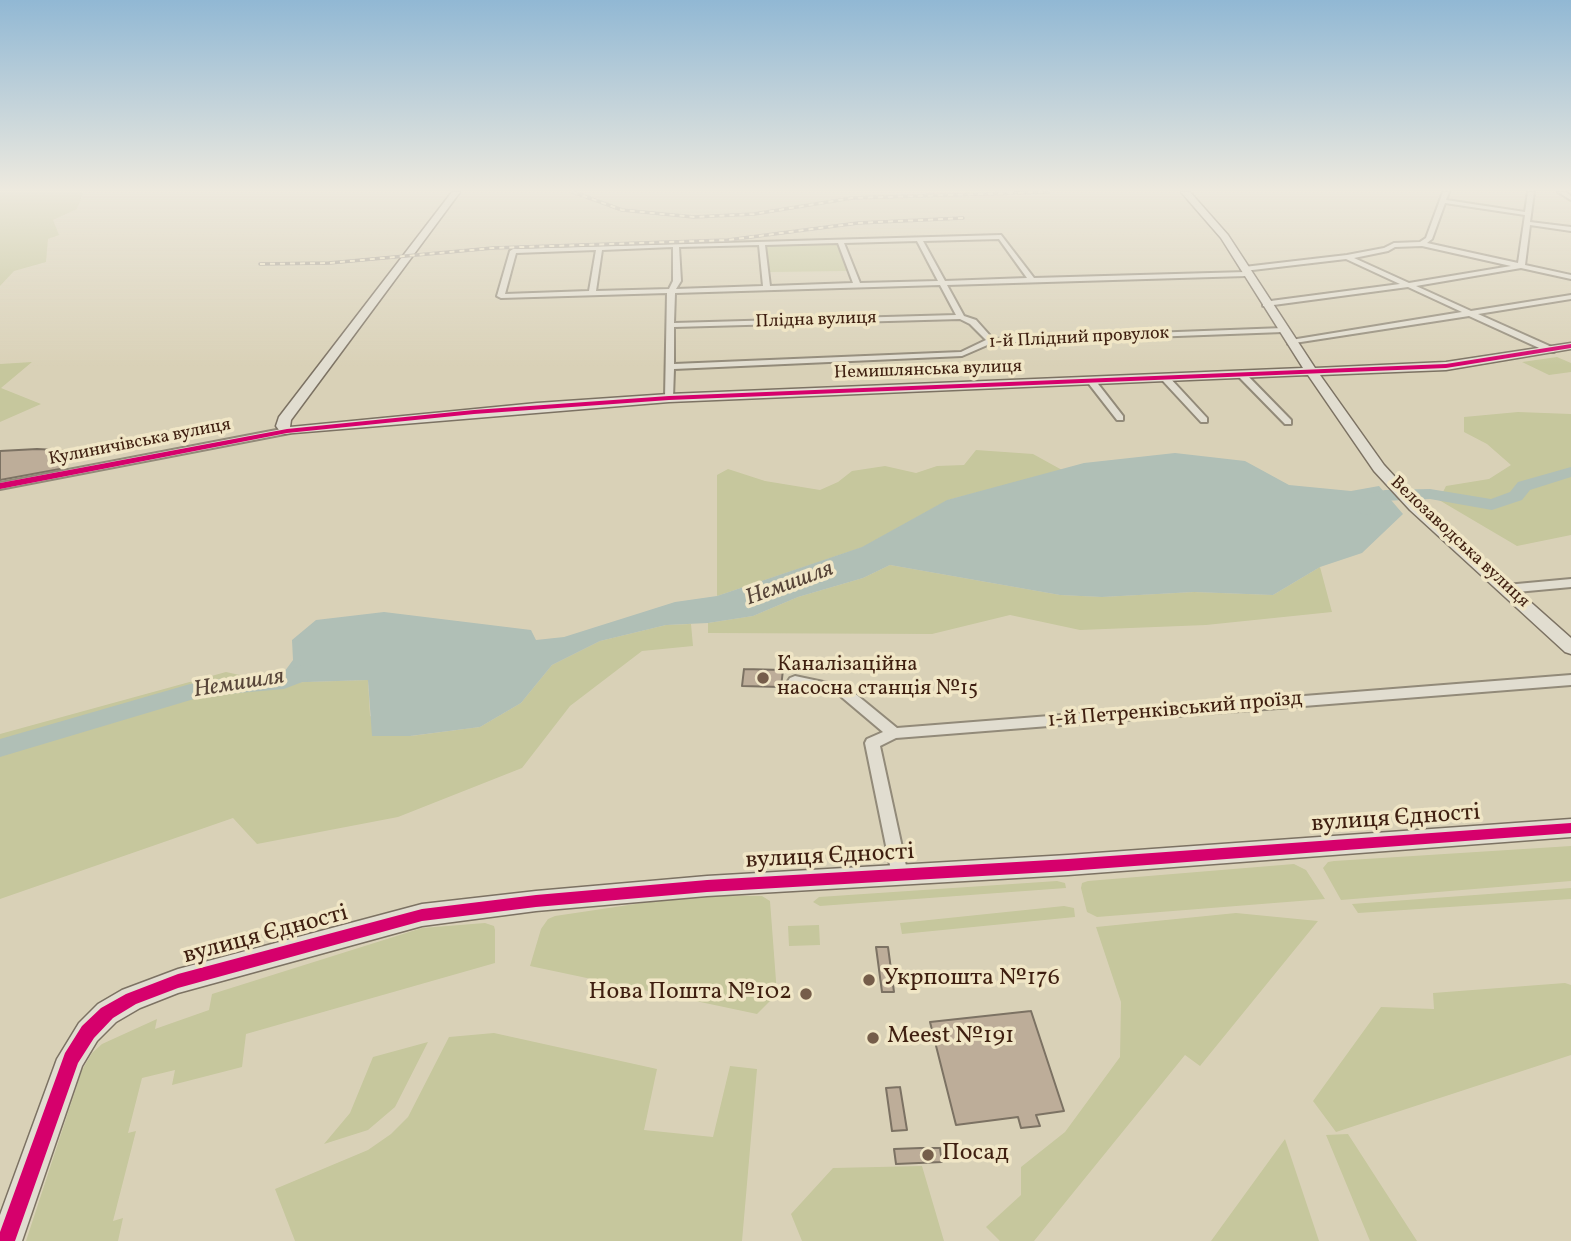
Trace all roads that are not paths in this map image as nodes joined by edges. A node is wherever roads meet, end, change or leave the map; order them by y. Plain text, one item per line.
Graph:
1 (599, 249) edge
2 (412, 250) edge
3 (560, 250) edge
4 (676, 250) edge
5 (763, 250) edge
6 (843, 250) edge
7 (925, 250) edge
8 (1010, 250) edge
9 (1232, 250) edge
10 (1386, 250) edge
11 (1449, 250) edge
12 (1523, 250) edge
13 (1348, 257) junction
14 (1521, 266) junction
15 (1245, 272) junction
16 (1571, 277) edge
17 (1032, 280) junction
18 (943, 282) junction
19 (857, 285) junction
20 (1409, 285) junction
21 (767, 288) junction
22 (671, 291) junction
23 (592, 294) junction
24 (1571, 297) edge
25 (1266, 304) junction
26 (1471, 314) junction
27 (961, 317) junction
28 (670, 325) junction
29 (1283, 330) junction
30 (991, 341) junction
31 (1290, 342) junction
32 (1564, 349) edge
33 (669, 368) junction
34 (1311, 372) junction
35 (1242, 375) junction
36 (1166, 379) junction
37 (1092, 382) junction
38 (669, 398) junction
39 (1120, 418) dead end
40 (1204, 420) dead end
41 (1288, 422) dead end
42 (287, 431) junction
43 (0, 486) edge
44 (1571, 583) edge
45 (1506, 589) junction
46 (1571, 648) edge
47 (1571, 680) edge
48 (795, 681) dead end
49 (894, 733) junction
50 (1571, 828) edge
51 (900, 875) junction
52 (6, 1241) edge

1 - 23 street
2 - 42 street
3 - 23 street
4 - 22 street
5 - 21 street
6 - 19 street
7 - 18 street
8 - 17 street
9 - 15 street, Велозаводська вулиця
10 - 13 street
11 - 14 street
12 - 14 street
13 - 15 street
13 - 20 street
14 - 16 street
14 - 20 street
15 - 17 street
15 - 25 street, Велозаводська вулиця
17 - 18 street
18 - 19 street
18 - 27 street
19 - 21 street
20 - 25 street
20 - 26 street
21 - 22 street
22 - 23 street
22 - 28 street
24 - 26 street
25 - 29 street, Велозаводська вулиця
26 - 31 street
26 - 32 street
27 - 28 street, Плідна вулиця
27 - 30 street
28 - 33 street
29 - 30 street, 1-й Плідний провулок
29 - 31 street, Велозаводська вулиця
30 - 33 street, 1-й Плідний провулок
31 - 34 street, Велозаводська вулиця
32 - 34 street, Немишлянська вулиця
33 - 38 street
34 - 35 street, Немишлянська вулиця
34 - 45 street, Велозаводська вулиця
35 - 36 street, Немишлянська вулиця
35 - 41 street
36 - 37 street, Немишлянська вулиця
36 - 40 street
37 - 38 street, Немишлянська вулиця
37 - 39 street
38 - 42 street, Немишлянська вулиця
42 - 43 street, Кулиничівська вулиця
44 - 45 street
45 - 46 street, Велозаводська вулиця
47 - 49 street, 1-й Петренківський проїзд
48 - 49 street
49 - 51 street
50 - 51 street, вулиця Єдності
51 - 52 street, вулиця Єдності

